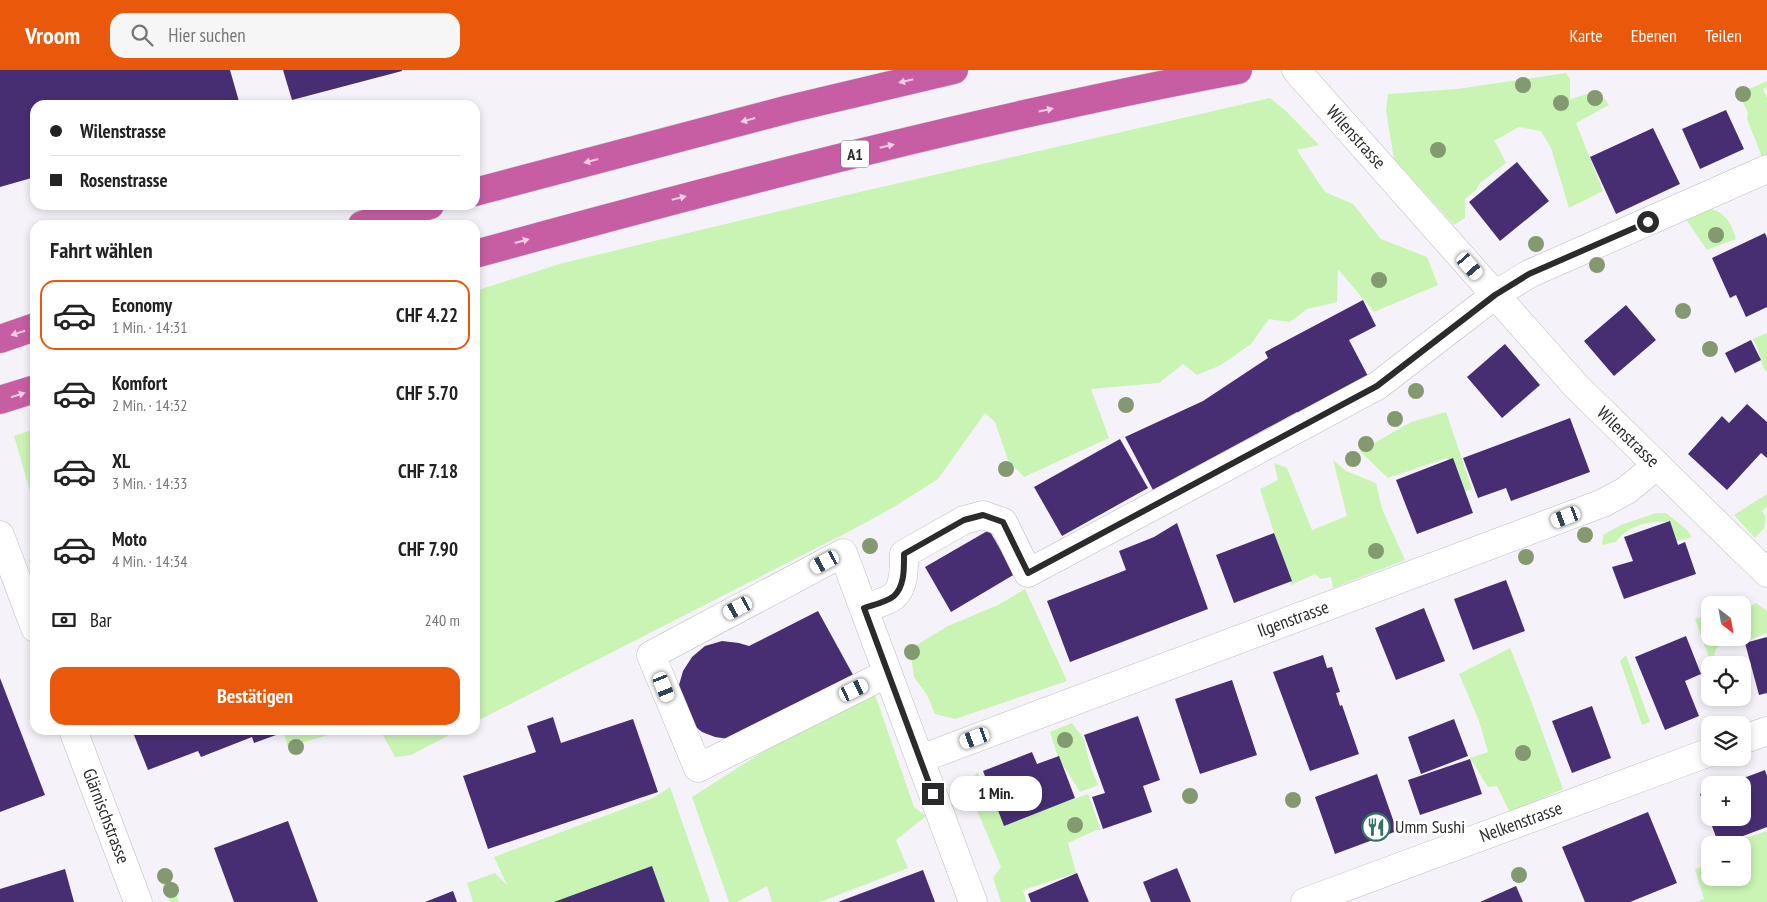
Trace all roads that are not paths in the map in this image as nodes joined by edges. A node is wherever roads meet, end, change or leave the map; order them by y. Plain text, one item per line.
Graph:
1 (954, 70) edge
2 (1238, 70) edge
3 (1296, 70) edge
4 (1767, 169) edge
5 (480, 191) edge
6 (413, 210) edge
7 (379, 220) edge
8 (480, 253) edge
9 (1495, 295) junction
10 (30, 329) edge
11 (0, 339) edge
12 (30, 391) edge
13 (0, 400) edge
14 (1657, 465) junction
15 (0, 535) edge
16 (1767, 573) edge
17 (864, 608) junction
18 (30, 615) edge
19 (888, 673) junction
20 (1767, 731) edge
21 (75, 735) edge
22 (1751, 737) edge
23 (1701, 755) edge
24 (920, 759) junction
25 (138, 902) edge
26 (973, 902) edge
27 (1305, 902) edge

1 -> 5 highway
8 -> 2 highway, A1
3 - 9 street, Wilenstrasse
4 - 9 street
6 - 7 highway
9 - 14 street, Wilenstrasse
9 - 17 street
10 -> 11 highway
13 -> 12 highway
14 - 16 street, Wilenstrasse
14 - 24 street, Ilgenstrasse
15 - 18 street
17 - 19 street
17 - 19 street
19 - 24 street
20 - 22 street
21 - 25 street, Glärnischstrasse
23 - 27 street, Nelkenstrasse
24 - 26 street

